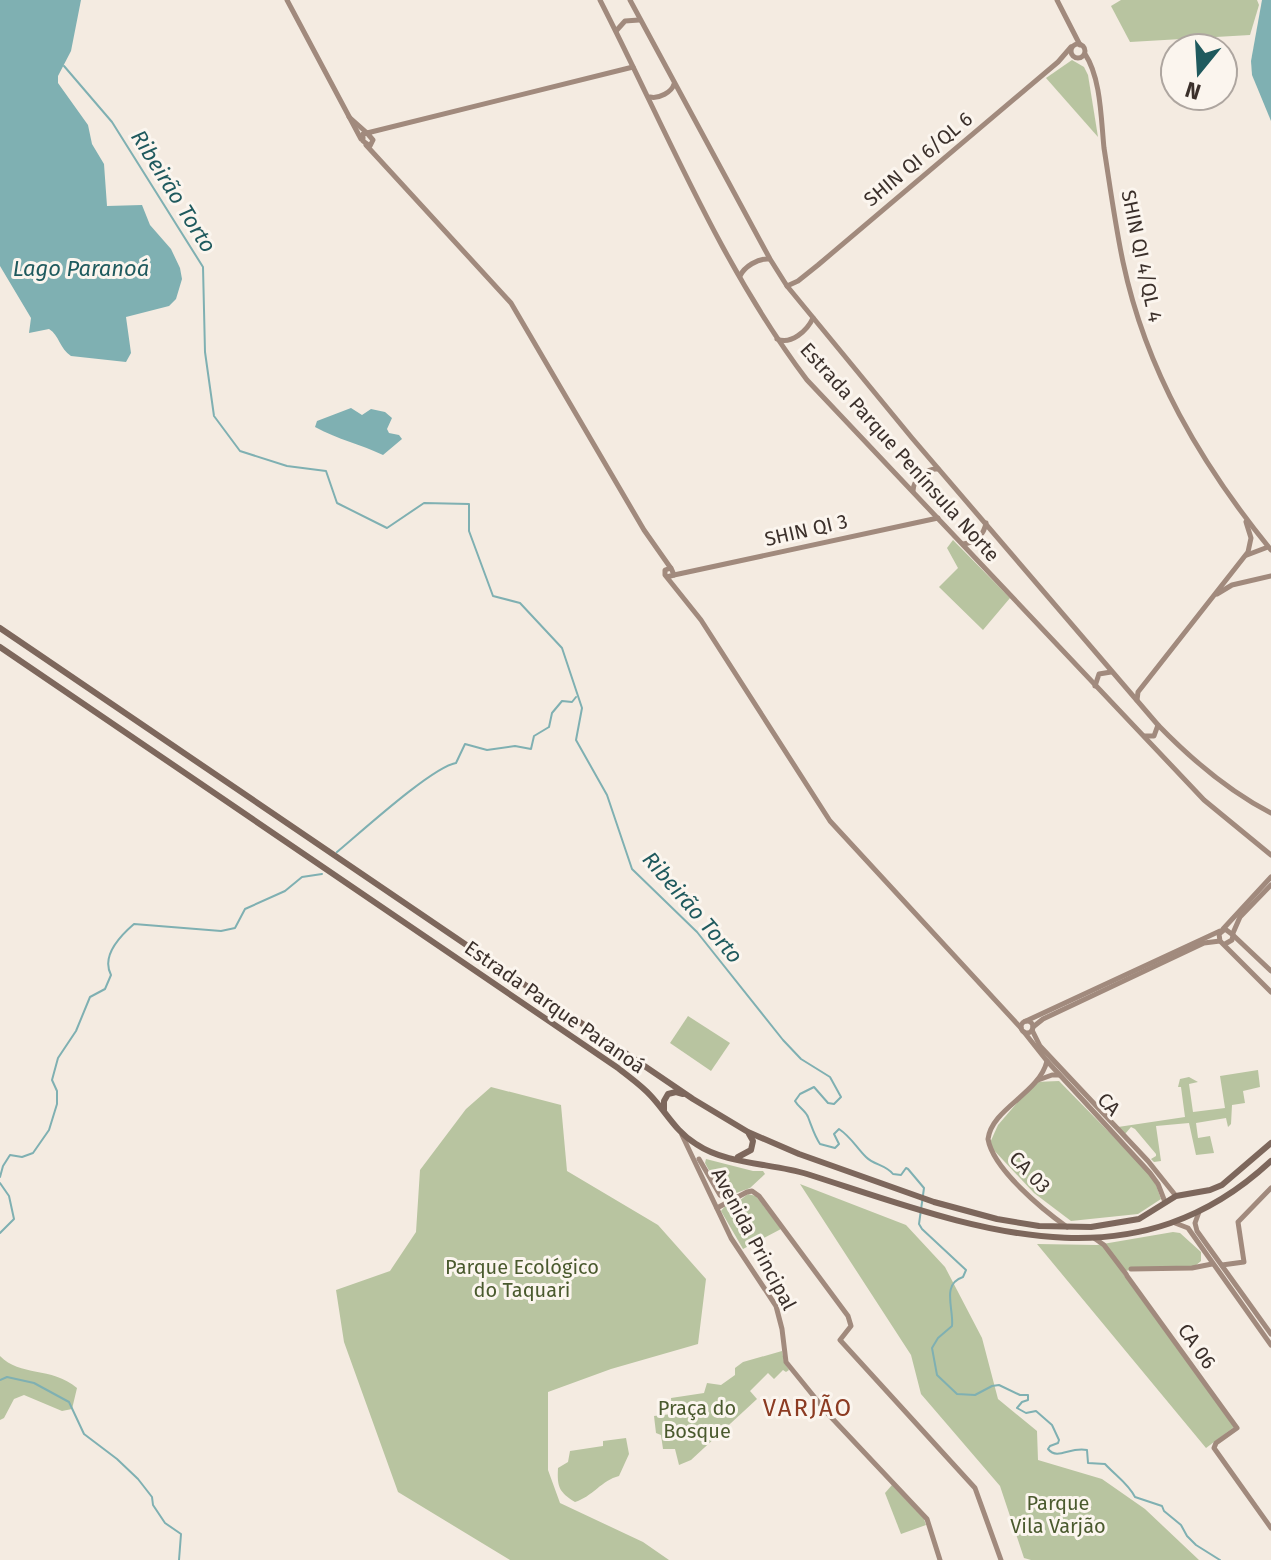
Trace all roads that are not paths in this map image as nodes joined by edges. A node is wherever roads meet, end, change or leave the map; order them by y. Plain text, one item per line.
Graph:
1 (287, 0) edge
2 (600, 0) edge
3 (630, 0) edge
4 (1057, 0) edge
5 (640, 20) junction
6 (616, 31) junction
7 (1074, 32) junction
8 (1072, 45) junction
9 (1080, 45) junction
10 (1085, 54) junction
11 (1078, 58) junction
12 (1058, 62) junction
13 (632, 64) junction
14 (1092, 72) junction
15 (674, 83) junction
16 (650, 97) junction
17 (348, 116) junction
18 (385, 129) junction
19 (367, 133) junction
20 (362, 140) junction
21 (370, 143) junction
22 (770, 259) junction
23 (740, 276) junction
24 (790, 289) junction
25 (813, 317) junction
26 (777, 339) junction
27 (939, 469) junction
28 (913, 493) junction
29 (932, 512) junction
30 (1244, 517) junction
31 (938, 518) junction
32 (926, 519) junction
33 (987, 523) junction
34 (962, 544) junction
35 (1270, 548) edge
36 (1244, 558) junction
37 (1237, 566) junction
38 (670, 572) junction
39 (1271, 576) edge
40 (1245, 580) junction
41 (1213, 597) junction
42 (0, 628) edge
43 (0, 647) edge
44 (1111, 672) junction
45 (1095, 686) junction
46 (1138, 692) junction
47 (1129, 693) junction
48 (1137, 701) junction
49 (125, 713) junction
50 (112, 723) junction
51 (1158, 725) junction
52 (1144, 736) junction
53 (234, 786) junction
54 (224, 800) junction
55 (1271, 813) edge
56 (1271, 855) edge
57 (1271, 877) edge
58 (1271, 885) edge
59 (408, 905) junction
60 (397, 916) junction
61 (1221, 930) junction
62 (1233, 934) junction
63 (1223, 943) junction
64 (1271, 971) edge
65 (528, 985) junction
66 (1271, 992) edge
67 (516, 997) junction
68 (1006, 1012) junction
69 (1026, 1021) junction
70 (1033, 1028) junction
71 (1023, 1030) junction
72 (1047, 1061) junction
73 (1061, 1076) junction
74 (1037, 1081) junction
75 (693, 1099) junction
76 (668, 1117) junction
77 (748, 1132) junction
78 (681, 1134) junction
79 (1271, 1143) edge
80 (716, 1155) junction
81 (734, 1158) junction
82 (1271, 1161) edge
83 (698, 1162) junction
84 (1271, 1188) edge
85 (1198, 1193) junction
86 (1176, 1196) junction
87 (730, 1201) junction
88 (1165, 1202) junction
89 (717, 1208) junction
90 (1206, 1208) junction
91 (1045, 1210) junction
92 (1153, 1211) junction
93 (1199, 1212) junction
94 (1175, 1223) junction
95 (1039, 1226) junction
96 (1164, 1226) junction
97 (1068, 1227) junction
98 (1118, 1235) junction
99 (1093, 1237) junction
100 (1108, 1250) junction
101 (1203, 1250) junction
102 (1217, 1264) junction
103 (1201, 1265) junction
104 (1230, 1265) junction
105 (1225, 1271) junction
106 (1131, 1275) junction
107 (1271, 1334) edge
108 (1271, 1345) edge
109 (1271, 1528) edge
110 (999, 1557) edge
111 (940, 1560) edge

1 - 17 street
2 - 6 street, Estrada Parque Península Norte
3 - 5 street, Estrada Parque Península Norte
4 - 7 street
5 - 6 street
5 - 15 street, Estrada Parque Península Norte
6 - 13 street, Estrada Parque Península Norte
7 - 8 street
7 - 9 street
8 - 9 street
8 - 11 street
8 - 12 street, SHIN QI 6/QL 6
9 - 10 street, SHIN QI 4/QL 4
10 - 11 street
10 - 14 street, SHIN QI 4/QL 4
11 - 12 street, SHIN QI 6/QL 6
11 - 14 street
12 - 24 street, SHIN QI 6/QL 6
13 - 16 street, Estrada Parque Península Norte
13 - 18 street
14 - 30 street, SHIN QI 4/QL 4
15 - 16 street
15 - 22 street, Estrada Parque Península Norte
16 - 23 street, Estrada Parque Península Norte
17 - 19 street
17 - 20 street
18 - 19 street
18 - 21 street
19 - 20 street
19 - 21 street
20 - 21 street
21 - 38 street
22 - 23 street
22 - 24 street, Estrada Parque Península Norte
23 - 26 street, Estrada Parque Península Norte
24 - 25 street, Estrada Parque Península Norte
25 - 26 street
25 - 27 street, Estrada Parque Península Norte
26 - 28 street, Estrada Parque Península Norte
27 - 28 street
27 - 33 street, Estrada Parque Península Norte
28 - 29 street, Estrada Parque Península Norte
29 - 31 street, Estrada Parque Península Norte
29 - 32 street
30 - 35 street, SHIN QI 4/QL 4
30 - 36 street
31 - 32 street, SHIN QI 3
31 - 34 street, Estrada Parque Península Norte
32 - 38 street, SHIN QI 3
33 - 34 street
33 - 44 street, Estrada Parque Península Norte
34 - 45 street, Estrada Parque Península Norte
35 - 36 street
36 - 37 street
37 - 40 street
37 - 41 street
38 - 68 street, CA
39 - 40 street
40 - 41 street
41 - 46 street
42 - 49 main road, Estrada Parque Paranoá
43 - 50 main road, Estrada Parque Paranoá
44 - 45 street
44 - 47 street, Estrada Parque Península Norte
45 - 52 street, Estrada Parque Península Norte
46 - 47 street
46 - 48 street
47 - 48 street, Estrada Parque Península Norte
48 - 51 street, Estrada Parque Península Norte
49 - 50 main road
49 - 53 main road, Estrada Parque Paranoá
50 - 54 main road, Estrada Parque Paranoá
51 - 52 street
51 - 55 street, Estrada Parque Península Norte
52 - 56 street, Estrada Parque Península Norte
53 - 54 main road
53 - 59 main road, Estrada Parque Paranoá
54 - 60 main road, Estrada Parque Paranoá
57 - 61 street
58 - 62 street
59 - 60 main road
59 - 65 main road, Estrada Parque Paranoá
60 - 67 main road, Estrada Parque Paranoá
61 - 62 street
61 - 63 street
61 - 69 street
62 - 63 street
62 - 64 street
63 - 66 street
63 - 70 street
65 - 67 main road
65 - 75 main road, Estrada Parque Paranoá
67 - 76 main road, Estrada Parque Paranoá
68 - 69 street, CA
68 - 71 street, CA
69 - 70 street, CA
69 - 71 street
70 - 71 street
70 - 86 street, CA
71 - 72 street, CA
72 - 73 street, CA
72 - 74 street, CA 03
73 - 74 street
73 - 88 street, CA
74 - 91 street, CA 03
75 - 76 main road
75 - 77 main road, Estrada Parque Paranoá
76 - 78 main road, Estrada Parque Paranoá
77 - 81 main road
77 - 95 main road, Estrada Parque Paranoá
78 - 80 main road, Estrada Parque Paranoá
78 - 83 street, Avenida Principal
79 - 85 main road, Estrada Parque Paranoá
80 - 81 main road, Estrada Parque Paranoá
80 - 83 street, Avenida Principal
81 - 99 main road, Estrada Parque Paranoá
82 - 90 main road, Estrada Parque Paranoá
83 - 87 street
83 - 89 street, Avenida Principal
84 - 104 street
85 - 86 main road, Estrada Parque Paranoá
85 - 90 main road
86 - 88 main road, Estrada Parque Paranoá
87 - 89 street
87 - 110 street
88 - 92 main road, Estrada Parque Paranoá
89 - 111 street, Avenida Principal
90 - 93 main road, Estrada Parque Paranoá
91 - 95 street, CA 03
91 - 97 street, CA 03
92 - 96 main road
92 - 97 main road, Estrada Parque Paranoá
93 - 94 main road, Estrada Parque Paranoá
93 - 102 street
94 - 96 main road, Estrada Parque Paranoá
94 - 101 street
95 - 97 main road, Estrada Parque Paranoá
96 - 98 main road, Estrada Parque Paranoá
98 - 99 main road, Estrada Parque Paranoá
98 - 100 street
99 - 100 street, CA 06
100 - 106 street, CA 06
101 - 102 street
101 - 103 street
102 - 103 street
102 - 104 street
102 - 105 street
102 - 108 street
103 - 106 street
104 - 105 street
105 - 107 street
106 - 109 street, CA 06

